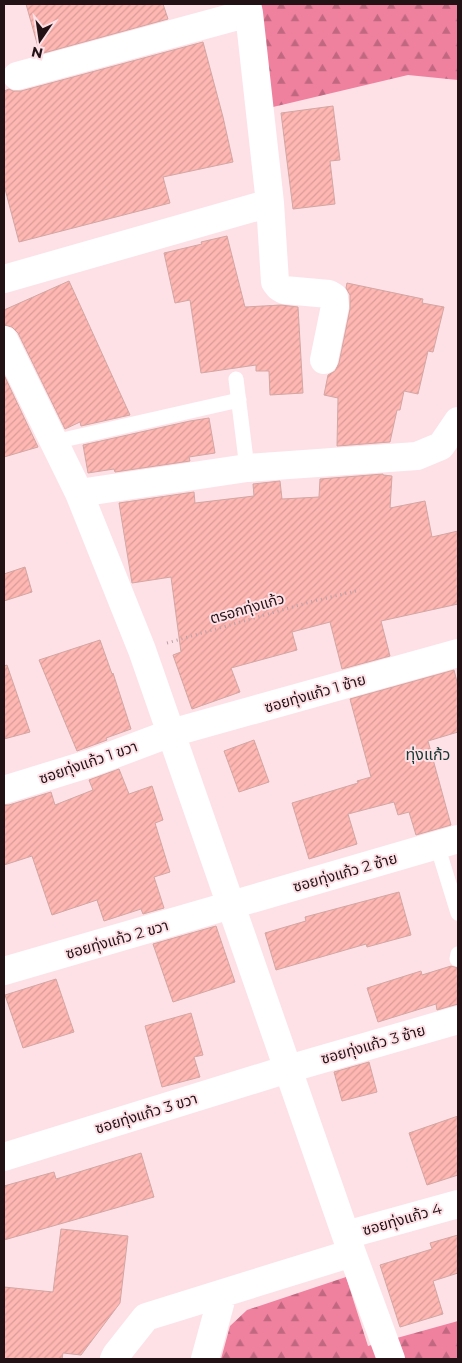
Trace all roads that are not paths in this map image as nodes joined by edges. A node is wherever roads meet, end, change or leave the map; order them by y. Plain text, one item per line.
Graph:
1 (248, 8) edge
2 (17, 76) dead end
3 (270, 203) junction
4 (4, 279) edge
5 (4, 340) edge
6 (324, 360) dead end
7 (236, 379) dead end
8 (239, 400) junction
9 (457, 425) edge
10 (54, 442) junction
11 (247, 468) junction
12 (79, 493) junction
13 (458, 653) edge
14 (171, 733) junction
15 (4, 790) edge
16 (448, 842) edge
17 (231, 906) junction
18 (458, 913) edge
19 (4, 971) edge
20 (458, 1020) edge
21 (288, 1069) junction
22 (4, 1158) edge
23 (458, 1204) edge
24 (349, 1244) junction
25 (222, 1293) junction
26 (114, 1359) edge
27 (205, 1359) edge
28 (391, 1359) edge

1 - 2 street
1 - 3 street
3 - 4 street
3 - 6 street
5 - 10 street
7 - 8 lane
8 - 10 lane
8 - 11 lane
9 - 11 street
10 - 12 street
11 - 12 street
12 - 14 street
13 - 14 street, ซอยทุ่งแก้ว 1 ซ้าย
14 - 15 street, ซอยทุ่งแก้ว 1 ขวา
14 - 17 street
16 - 17 street, ซอยทุ่งแก้ว 2 ซ้าย
16 - 18 lane
17 - 19 street, ซอยทุ่งแก้ว 2 ขวา
17 - 21 street
20 - 21 street, ซอยทุ่งแก้ว 3 ซ้าย
21 - 22 street, ซอยทุ่งแก้ว 3 ขวา
21 - 24 street
23 - 24 street, ซอยทุ่งแก้ว 4
24 - 25 street, ซอยทุ่งแก้ว 4
24 - 28 street
25 - 26 street, ซอยทุ่งแก้ว 4
25 - 27 street

